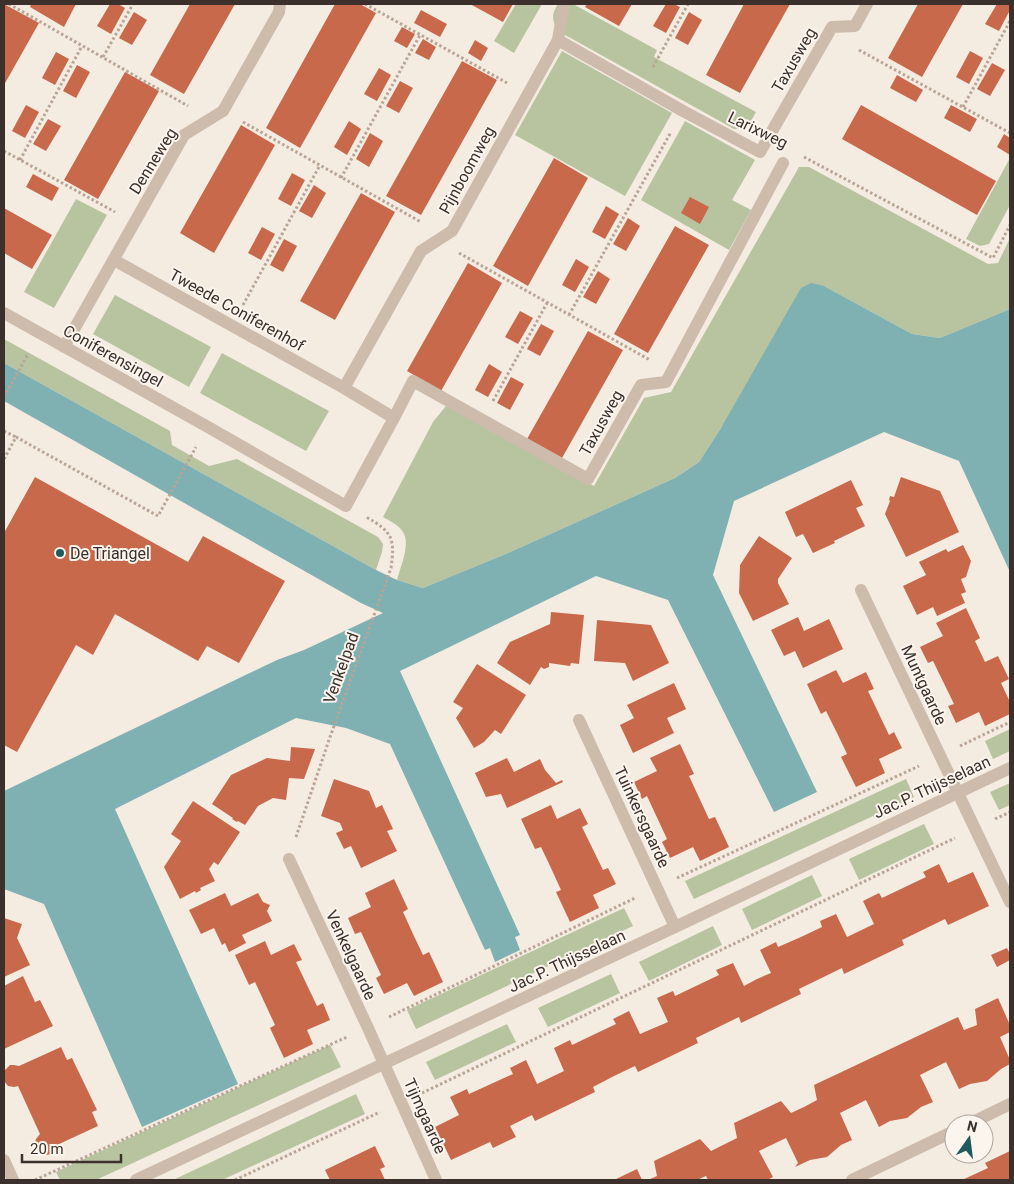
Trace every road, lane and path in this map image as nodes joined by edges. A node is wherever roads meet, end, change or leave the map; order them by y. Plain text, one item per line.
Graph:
1 (8, 4) edge
2 (133, 4) edge
3 (280, 4) edge
4 (365, 4) edge
5 (564, 4) edge
6 (688, 4) edge
7 (867, 4) edge
8 (1010, 21) edge
9 (828, 32) junction
10 (420, 35) junction
11 (558, 40) junction
12 (82, 46) junction
13 (103, 57) junction
14 (642, 87) junction
15 (528, 95) junction
16 (963, 107) junction
17 (223, 111) junction
18 (683, 111) junction
19 (211, 119) junction
20 (1010, 133) edge
21 (4, 151) edge
22 (760, 152) joint
23 (20, 160) junction
24 (784, 163) joint
25 (320, 165) junction
26 (341, 178) junction
27 (135, 223) junction
28 (1010, 225) edge
29 (440, 238) junction
30 (114, 260) junction
31 (547, 303) junction
32 (4, 314) edge
33 (569, 315) junction
34 (232, 326) junction
35 (64, 348) junction
36 (18, 371) dead end
37 (672, 372) junction
38 (344, 388) junction
39 (4, 397) edge
40 (394, 418) junction
41 (482, 420) junction
42 (208, 427) junction
43 (4, 431) edge
44 (16, 437) junction
45 (4, 460) edge
46 (346, 506) junction
47 (861, 590) dead end
48 (579, 720) dead end
49 (1010, 722) edge
50 (939, 756) junction
51 (1010, 768) edge
52 (958, 793) junction
53 (1010, 812) edge
54 (975, 829) junction
55 (289, 859) joint
56 (657, 887) junction
57 (1010, 902) edge
58 (676, 927) junction
59 (368, 1028) junction
60 (384, 1065) junction
61 (402, 1102) junction
62 (1010, 1104) edge
63 (989, 1114) edge
64 (944, 1136) edge
65 (4, 1160) edge
66 (14, 1180) edge
67 (34, 1180) edge
68 (136, 1180) edge
69 (235, 1180) edge
70 (436, 1180) edge
71 (852, 1180) edge

1 - 12 path
2 - 13 path
3 - 17 street, Denneweg
4 - 10 path
5 - 11 street, Pijnboomweg
6 - 14 path
7 - 9 street, Taxusweg
8 - 16 path
9 - 16 path
9 - 22 street, Taxusweg
10 - 15 path
10 - 26 path
11 - 14 street, Larixweg
11 - 15 street, Pijnboomweg
12 - 13 path
12 - 23 path
13 - 19 path
14 - 18 street, Larixweg
15 - 29 street, Pijnboomweg
16 - 20 path
17 - 19 street, Denneweg
17 - 25 path
18 - 22 street, Larixweg
18 - 33 path
19 - 27 street, Denneweg
21 - 23 path
23 - 27 path
24 - 28 path, Larixweg
24 - 37 street
25 - 26 path
25 - 34 path
26 - 29 path
27 - 30 street, Denneweg
29 - 31 path
29 - 38 street, Pijnboomweg
30 - 34 street, Tweede Coniferenhof
30 - 35 street, Denneweg
31 - 33 path
31 - 41 path
32 - 35 street, Coniferensingel
33 - 37 path
34 - 38 street, Tweede Coniferenhof
35 - 42 street, Coniferensingel
36 - 39 path
37 - 41 street, Taxusweg
38 - 40 street, Tweede Coniferenhof
40 - 41 street, Taxusweg
40 - 46 street
42 - 44 path
42 - 46 street, Coniferensingel
43 - 44 path
44 - 45 path
46 - 55 path, Venkelpad
47 - 50 street, Muntgaarde
48 - 56 street, Tuinkersgaarde
49 - 50 path
50 - 52 street, Muntgaarde
50 - 56 path
51 - 52 street, Jac.P. Thijsselaan
52 - 54 street, Muntgaarde
52 - 58 street, Jac.P. Thijsselaan
53 - 54 path
54 - 57 street, Muntgaarde
54 - 61 path
55 - 59 street, Venkelgaarde
56 - 58 street, Tuinkersgaarde
56 - 59 path
58 - 60 street, Jac.P. Thijsselaan
59 - 60 street, Venkelgaarde
59 - 67 path
60 - 61 street, Tijmgaarde
60 - 68 street, Jac.P. Thijsselaan
61 - 69 path
61 - 70 street, Tijmgaarde
62 - 63 street
64 - 71 street
65 - 66 street

